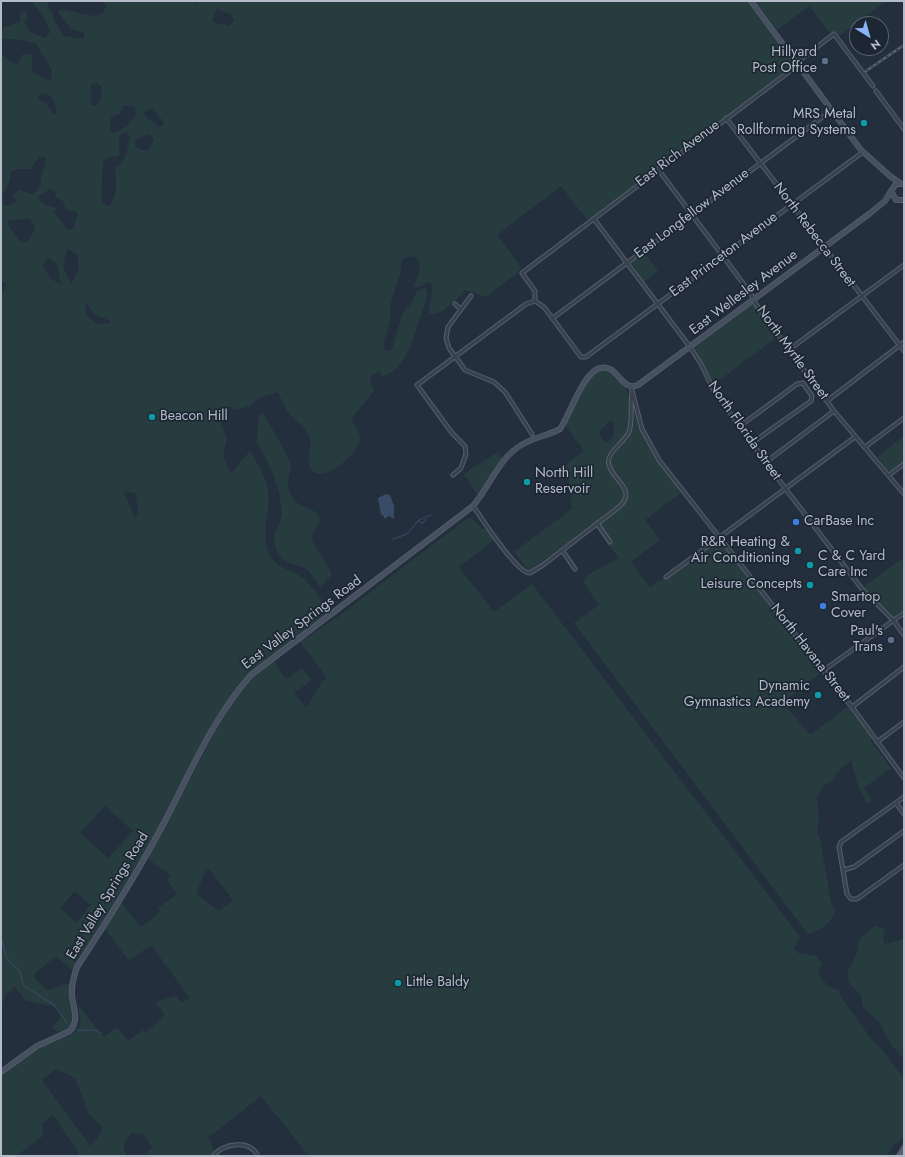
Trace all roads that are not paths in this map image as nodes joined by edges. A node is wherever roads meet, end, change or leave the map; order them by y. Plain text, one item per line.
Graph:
1 (751, 1) edge
2 (797, 63) junction
3 (873, 86) dead end
4 (876, 91) dead end
5 (832, 110) junction
6 (726, 118) junction
7 (904, 129) edge
8 (863, 152) junction
9 (874, 162) junction
10 (760, 163) junction
11 (658, 169) junction
12 (903, 184) edge
13 (892, 190) junction
14 (897, 200) junction
15 (904, 200) edge
16 (904, 204) edge
17 (791, 205) junction
18 (692, 214) junction
19 (869, 214) junction
20 (594, 219) junction
21 (823, 247) junction
22 (723, 256) junction
23 (627, 262) junction
24 (904, 265) edge
25 (471, 296) dead end
26 (861, 297) junction
27 (753, 299) junction
28 (535, 301) junction
29 (455, 304) dead end
30 (658, 304) junction
31 (461, 309) junction
32 (553, 318) junction
33 (904, 342) edge
34 (900, 346) junction
35 (690, 347) junction
36 (790, 349) junction
37 (904, 351) edge
38 (455, 357) junction
39 (631, 387) junction
40 (632, 393) junction
41 (827, 401) junction
42 (834, 411) junction
43 (904, 418) edge
44 (740, 426) junction
45 (532, 434) dead end
46 (855, 437) junction
47 (752, 443) junction
48 (865, 447) junction
49 (766, 462) junction
50 (904, 464) edge
51 (453, 475) dead end
52 (889, 475) junction
53 (785, 488) junction
54 (904, 494) edge
55 (473, 506) junction
56 (597, 524) junction
57 (719, 537) junction
58 (610, 542) dead end
59 (562, 550) junction
60 (575, 569) dead end
61 (666, 577) dead end
62 (904, 613) edge
63 (893, 620) junction
64 (904, 635) edge
65 (904, 667) edge
66 (824, 670) junction
67 (852, 707) junction
68 (904, 722) edge
69 (877, 742) junction
70 (904, 778) edge
71 (904, 797) edge
72 (896, 803) junction
73 (904, 814) edge
74 (904, 831) edge
75 (904, 865) edge
76 (842, 870) junction
77 (1, 1072) edge
78 (904, 1148) edge
79 (213, 1156) edge
80 (258, 1156) edge
81 (899, 1156) edge

1 - 2 street
2 - 3 street, East Rich Avenue
2 - 5 street
2 - 6 street, East Rich Avenue
4 - 7 street
5 - 8 street
5 - 10 street, East Longfellow Avenue
6 - 10 street, North Rebecca Street
6 - 11 street, East Rich Avenue
8 - 9 street
8 - 17 street, East Princeton Avenue
9 - 12 street
9 - 13 street
10 - 17 street, North Rebecca Street
10 - 18 street, East Longfellow Avenue
11 - 18 street, North Myrtle Street
11 - 20 street, East Rich Avenue
12 - 13 street, East Wellesley Avenue
13 - 14 street
13 - 19 street, East Wellesley Avenue
14 - 15 street
14 - 16 street
14 - 19 street, East Wellesley Avenue
17 - 21 street, North Rebecca Street
17 - 22 street, East Princeton Avenue
18 - 22 street, North Myrtle Street
18 - 23 street, East Longfellow Avenue
19 - 21 street, East Wellesley Avenue
20 - 23 street, North Florida Street
20 - 28 street, East Rich Avenue
21 - 26 street, North Rebecca Street
21 - 27 street, East Wellesley Avenue
22 - 27 street, North Myrtle Street
22 - 30 street, East Princeton Avenue
23 - 30 street, North Florida Street
23 - 32 street, East Longfellow Avenue
24 - 26 street
25 - 31 street
26 - 34 street, North Rebecca Street
26 - 36 street
27 - 35 street, East Wellesley Avenue
27 - 36 street, North Myrtle Street
28 - 32 street
28 - 38 street
29 - 31 street
30 - 32 street, East Princeton Avenue
30 - 35 street, North Florida Street
31 - 38 street
33 - 34 street
34 - 37 street, North Rebecca Street
34 - 41 street
35 - 39 street, East Wellesley Avenue
35 - 44 street, North Florida Street
36 - 41 street, North Myrtle Street
38 - 45 street
38 - 51 street
39 - 40 street, North Havana Street
39 - 55 street, East Valley Springs Road
40 - 56 street
40 - 57 street, North Havana Street
41 - 42 street, North Myrtle Street
42 - 46 street, North Myrtle Street
42 - 49 street
43 - 48 street
44 - 47 street, North Florida Street
44 - 47 street
46 - 48 street, North Myrtle Street
46 - 53 street
47 - 49 street, North Florida Street
48 - 52 street, North Myrtle Street
49 - 53 street, North Florida Street
50 - 52 street
52 - 54 street, North Myrtle Street
53 - 57 street
53 - 63 street, North Florida Street
55 - 59 street
55 - 77 street, East Valley Springs Road
56 - 58 street
56 - 59 street
57 - 61 street
57 - 66 street, North Havana Street
59 - 60 street
62 - 63 street
63 - 64 street, North Florida Street
63 - 66 street
65 - 67 street
66 - 67 street, North Havana Street
67 - 69 street, North Havana Street
68 - 69 street
69 - 70 street, North Havana Street
71 - 72 street
72 - 73 street
72 - 76 street
74 - 76 street
75 - 76 street
78 - 81 main road
79 - 80 street

